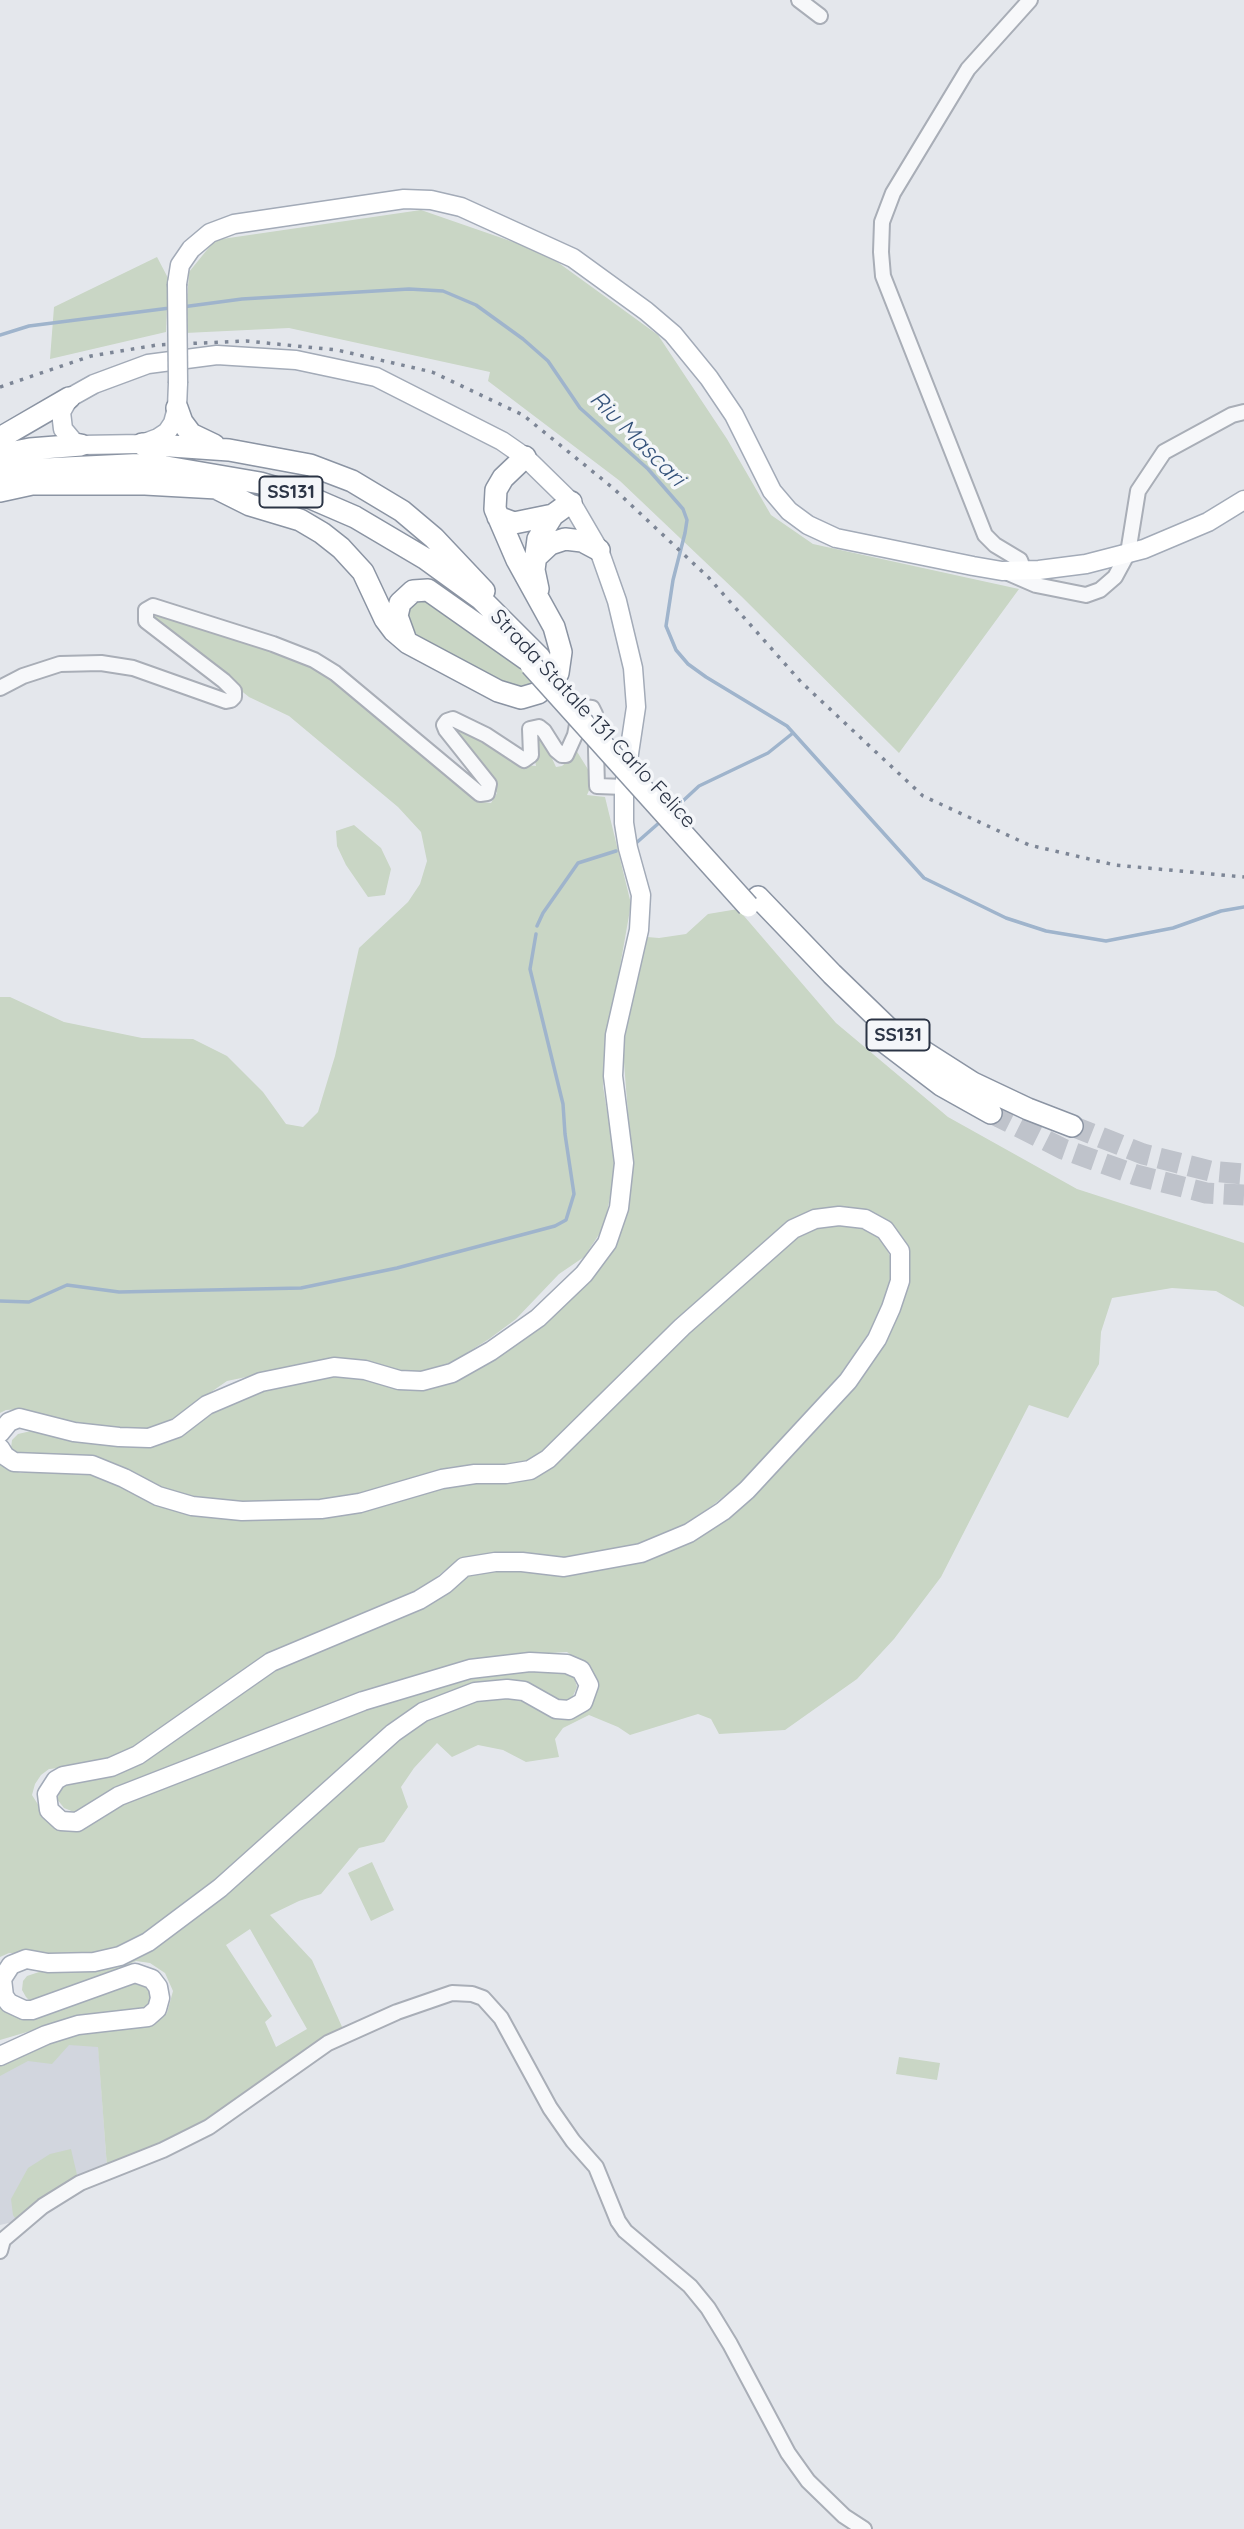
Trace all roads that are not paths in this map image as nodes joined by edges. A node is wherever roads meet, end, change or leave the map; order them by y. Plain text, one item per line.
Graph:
1 (799, 0) edge
2 (1030, 0) edge
3 (820, 16) dead end
4 (69, 398) junction
5 (177, 408) junction
6 (1244, 412) edge
7 (0, 438) edge
8 (142, 444) junction
9 (81, 445) junction
10 (229, 450) junction
11 (0, 455) edge
12 (525, 457) junction
13 (0, 476) edge
14 (214, 487) junction
15 (0, 491) edge
16 (1244, 500) edge
17 (571, 502) junction
18 (553, 515) junction
19 (498, 517) junction
20 (599, 550) junction
21 (1128, 553) junction
22 (534, 559) junction
23 (1002, 570) junction
24 (1024, 570) junction
25 (541, 605) junction
26 (408, 643) junction
27 (533, 658) junction
28 (0, 688) edge
29 (624, 786) junction
30 (753, 902) junction
31 (991, 1113) tunnel mouth
32 (1072, 1126) tunnel mouth
33 (0, 1433) edge
34 (0, 1448) edge
35 (0, 2056) edge
36 (1, 2243) edge
37 (864, 2529) edge

1 - 3 street
2 - 24 street
4 - 7 highway
4 - 9 main road
4 - 12 main road
5 - 8 main road
5 - 10 highway
5 - 23 main road, bridge
6 - 21 street
8 - 9 main road
8 - 10 highway
9 - 11 highway
10 - 27 highway
12 - 17 main road
12 - 19 highway
13 - 27 highway, Strada Statale 131 Carlo Felice / SS131
14 - 15 highway, Strada Statale 131 Carlo Felice / SS131
14 - 26 highway
14 - 27 highway, Strada Statale 131 Carlo Felice / SS131
16 - 21 main road
17 - 18 highway
17 - 20 main road
18 - 19 highway
18 - 22 highway
19 - 25 highway
20 - 22 highway
20 - 29 main road
21 - 23 street
21 - 24 main road
22 - 25 highway
23 - 24 main road
25 - 26 highway
26 - 27 highway
27 - 30 highway, Strada Statale 131 Carlo Felice / SS131
28 - 29 street
29 - 33 main road
30 - 31 highway, Strada Statale 131 Carlo Felice / SS131
30 - 32 highway, Strada Statale 131 Carlo Felice / SS131
34 - 35 main road
36 - 37 street

